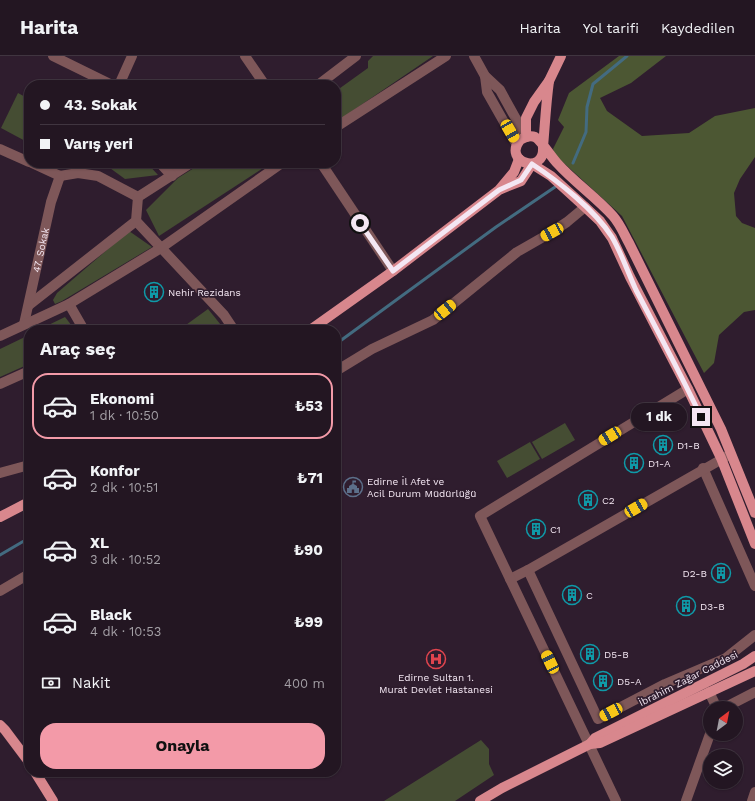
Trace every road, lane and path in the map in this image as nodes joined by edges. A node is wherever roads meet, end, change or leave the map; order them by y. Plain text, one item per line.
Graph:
1 (54, 56) edge
2 (132, 56) edge
3 (245, 56) edge
4 (356, 56) edge
5 (446, 56) edge
6 (474, 56) edge
7 (561, 56) edge
8 (485, 76) junction
9 (102, 80) edge
10 (121, 80) edge
11 (262, 80) edge
12 (325, 80) edge
13 (549, 81) junction
14 (341, 124) edge
15 (526, 137) junction
16 (517, 145) junction
17 (543, 147) junction
18 (0, 149) edge
19 (519, 159) junction
20 (24, 160) edge
21 (532, 164) junction
22 (43, 168) edge
23 (80, 168) edge
24 (165, 168) edge
25 (184, 168) edge
26 (275, 168) edge
27 (324, 168) edge
28 (78, 173) junction
29 (60, 176) junction
30 (172, 176) junction
31 (499, 190) junction
32 (138, 197) junction
33 (585, 207) junction
34 (136, 222) junction
35 (161, 248) junction
36 (393, 271) junction
37 (69, 304) junction
38 (29, 305) junction
39 (24, 324) junction
40 (81, 325) edge
41 (231, 325) edge
42 (317, 325) edge
43 (0, 336) edge
44 (341, 368) edge
45 (24, 373) edge
46 (0, 384) edge
47 (688, 389) junction
48 (732, 453) junction
49 (721, 458) junction
50 (24, 466) edge
51 (703, 468) junction
52 (0, 473) edge
53 (24, 505) edge
54 (755, 513) edge
55 (0, 517) edge
56 (755, 544) edge
57 (528, 570) junction
58 (24, 577) edge
59 (510, 579) junction
60 (755, 586) edge
61 (0, 591) edge
62 (755, 635) edge
63 (755, 656) edge
64 (755, 671) edge
65 (710, 692) junction
66 (755, 692) edge
67 (714, 701) edge
68 (738, 701) edge
69 (0, 725) edge
70 (707, 741) edge
71 (590, 744) junction
72 (24, 755) edge
73 (38, 777) edge
74 (755, 792) edge
75 (53, 801) edge
76 (480, 801) edge
77 (616, 801) edge
78 (686, 801) edge
79 (752, 801) edge

1 - 9 street
2 - 10 street
3 - 11 street
4 - 12 street
5 - 14 street
6 - 8 street
7 - 13 main road
8 - 15 street
8 - 16 street
13 - 15 main road
13 - 17 main road
15 - 16 main road
15 - 17 main road
16 - 19 main road
17 - 21 main road
17 - 48 main road
18 - 20 street
19 - 21 main road
19 - 31 main road
21 - 31 main road
21 - 33 main road
22 - 29 street
23 - 28 street
24 - 30 street
25 - 30 street
26 - 35 street
27 - 36 street
28 - 29 street
28 - 32 street
29 - 38 street, 47. Sokak
30 - 32 street
31 - 36 main road
32 - 34 street
33 - 44 street
33 - 47 main road
34 - 35 street
34 - 38 street
35 - 37 street
35 - 41 street
36 - 42 main road
37 - 39 street
37 - 40 street
38 - 39 street, 47. Sokak
39 - 43 street
45 - 46 street
47 - 49 main road
47 - 59 street
48 - 49 street
48 - 54 main road
49 - 51 street
49 - 56 main road
50 - 52 street
51 - 57 street
51 - 60 street
53 - 55 main road
57 - 59 street
57 - 62 street
58 - 61 street
59 - 71 street
63 - 71 main road, İbrahim Zağar Caddesi
64 - 65 main road, İbrahim Zağar Caddesi
65 - 67 street
65 - 71 main road, İbrahim Zağar Caddesi
66 - 68 street
69 - 72 main road
70 - 78 street
71 - 76 main road, İbrahim Zağar Caddesi
71 - 77 street
73 - 75 main road
74 - 79 street

